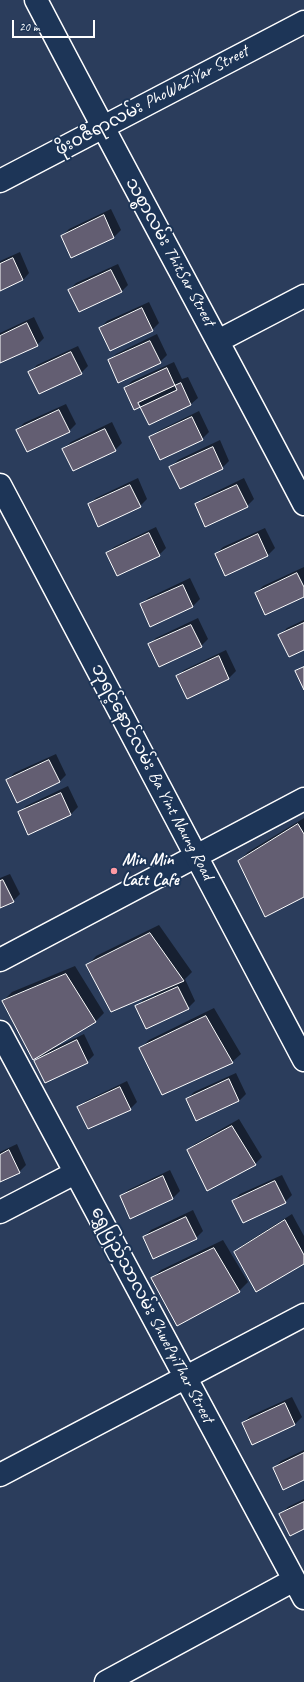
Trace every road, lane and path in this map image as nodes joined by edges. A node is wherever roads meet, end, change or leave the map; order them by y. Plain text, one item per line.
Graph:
1 (36, 0) edge
2 (304, 22) edge
3 (102, 127) junction
4 (0, 181) edge
5 (304, 296) edge
6 (218, 341) junction
7 (0, 485) edge
8 (304, 504) edge
9 (304, 798) edge
10 (196, 857) junction
11 (0, 960) edge
12 (0, 1032) edge
13 (304, 1060) edge
14 (75, 1172) junction
15 (0, 1212) edge
16 (304, 1315) edge
17 (185, 1378) junction
18 (0, 1475) edge
19 (294, 1580) junction
20 (304, 1598) edge
21 (106, 1682) edge

1 - 3 street, သစ္စာလမ်း ThitSar Street
2 - 3 street, ဖိုးဝဇီရာလမ်း PhoWaZiYar Street
3 - 4 street, ဖိုးဝဇီရာလမ်း PhoWaZiYar Street
3 - 6 street, သစ္စာလမ်း ThitSar Street
5 - 6 street
6 - 8 street, သစ္စာလမ်း ThitSar Street
7 - 10 street, ဘုရင့်နောင်လမ်း Ba Yint Naung Road
9 - 10 street
10 - 11 street
10 - 13 street, ဘုရင့်နောင်လမ်း Ba Yint Naung Road
12 - 14 street, ရွှေပြည်သာလမ်း ShwePyiThar Street
14 - 15 street
14 - 17 street, ရွှေပြည်သာလမ်း ShwePyiThar Street
16 - 17 street
17 - 18 street
17 - 19 street, ရွှေပြည်သာလမ်း ShwePyiThar Street
19 - 20 street, ရွှေပြည်သာလမ်း ShwePyiThar Street
19 - 21 street

